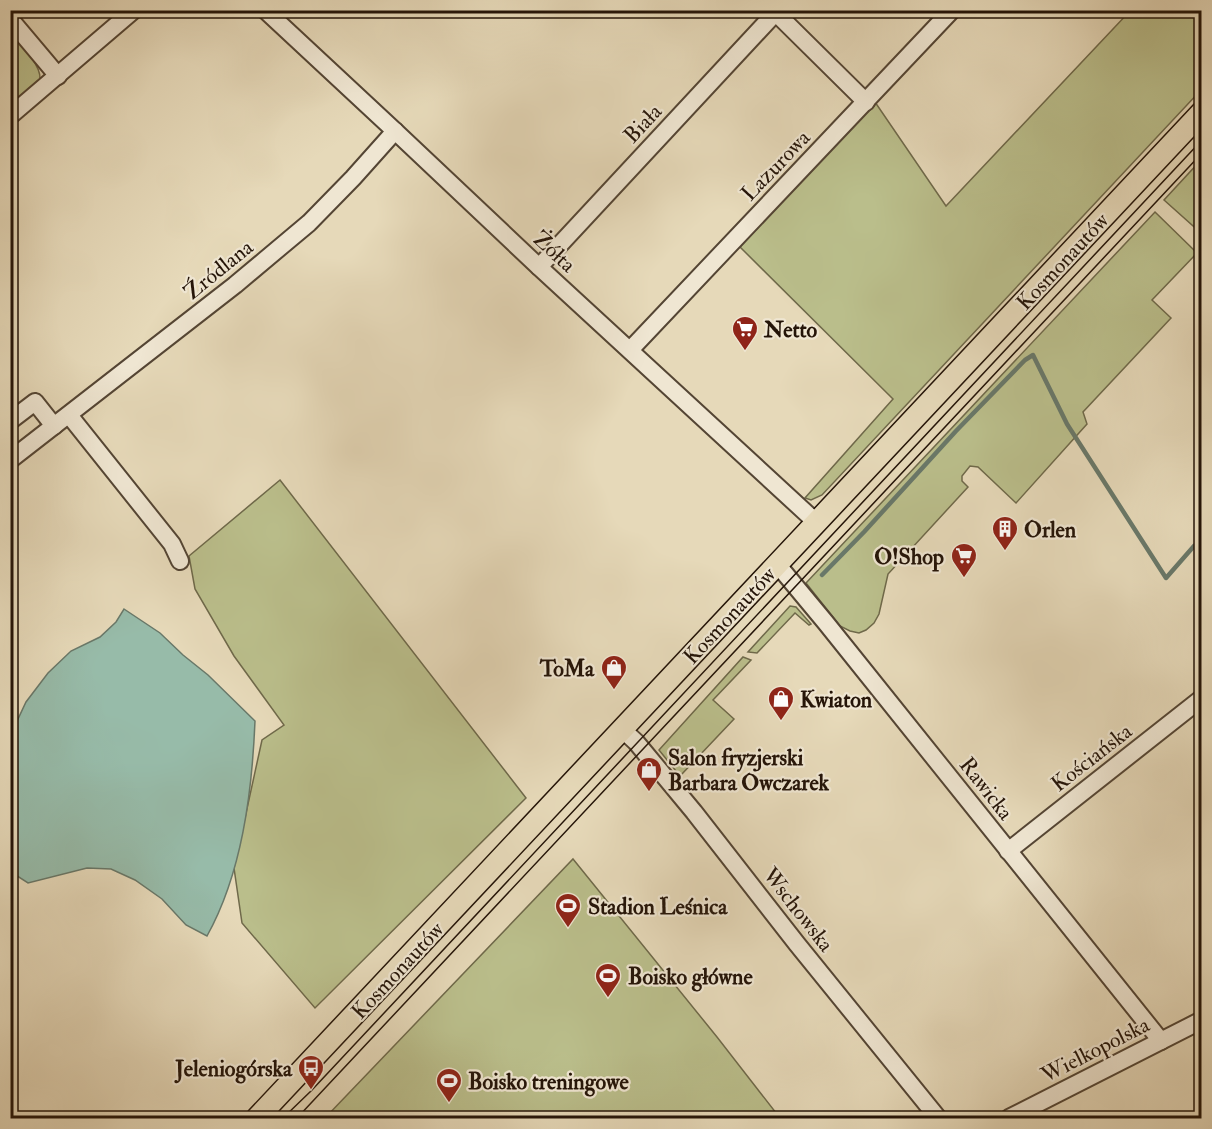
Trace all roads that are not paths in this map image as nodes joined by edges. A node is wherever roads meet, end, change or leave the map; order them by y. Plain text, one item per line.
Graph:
1 (134, 10) edge
2 (266, 10) edge
3 (952, 10) edge
4 (777, 11) edge
5 (10, 20) edge
6 (58, 76) junction
7 (866, 102) junction
8 (1202, 112) edge
9 (10, 116) edge
10 (395, 131) junction
11 (539, 267) junction
12 (630, 350) junction
13 (69, 415) junction
14 (10, 421) edge
15 (54, 426) junction
16 (10, 460) edge
17 (817, 522) junction
18 (180, 561) dead end
19 (777, 564) junction
20 (1202, 698) edge
21 (622, 730) junction
22 (1008, 851) junction
23 (1202, 1020) edge
24 (1161, 1041) junction
25 (257, 1119) edge
26 (938, 1119) edge
27 (1009, 1119) edge

1 - 6 street
2 - 10 street, Żółta
3 - 7 street, Lazurowa
4 - 7 street
4 - 11 street, Biała
5 - 6 street
6 - 9 street
7 - 12 street, Lazurowa
8 - 17 main road, Kosmonautów
10 - 11 street, Żółta
10 - 13 street, Źródlana
11 - 12 street, Żółta
12 - 17 street, Żółta
13 - 15 street, Źródlana
13 - 18 street
14 - 15 street
15 - 16 street, Źródlana
17 - 19 main road, Kosmonautów
19 - 21 main road, Kosmonautów
19 - 22 street, Rawicka
20 - 22 street, Kościańska
21 - 25 main road, Kosmonautów
21 - 26 street, Wschowska
22 - 24 street, Rawicka
23 - 24 street, Wielkopolska
24 - 27 street, Wielkopolska

